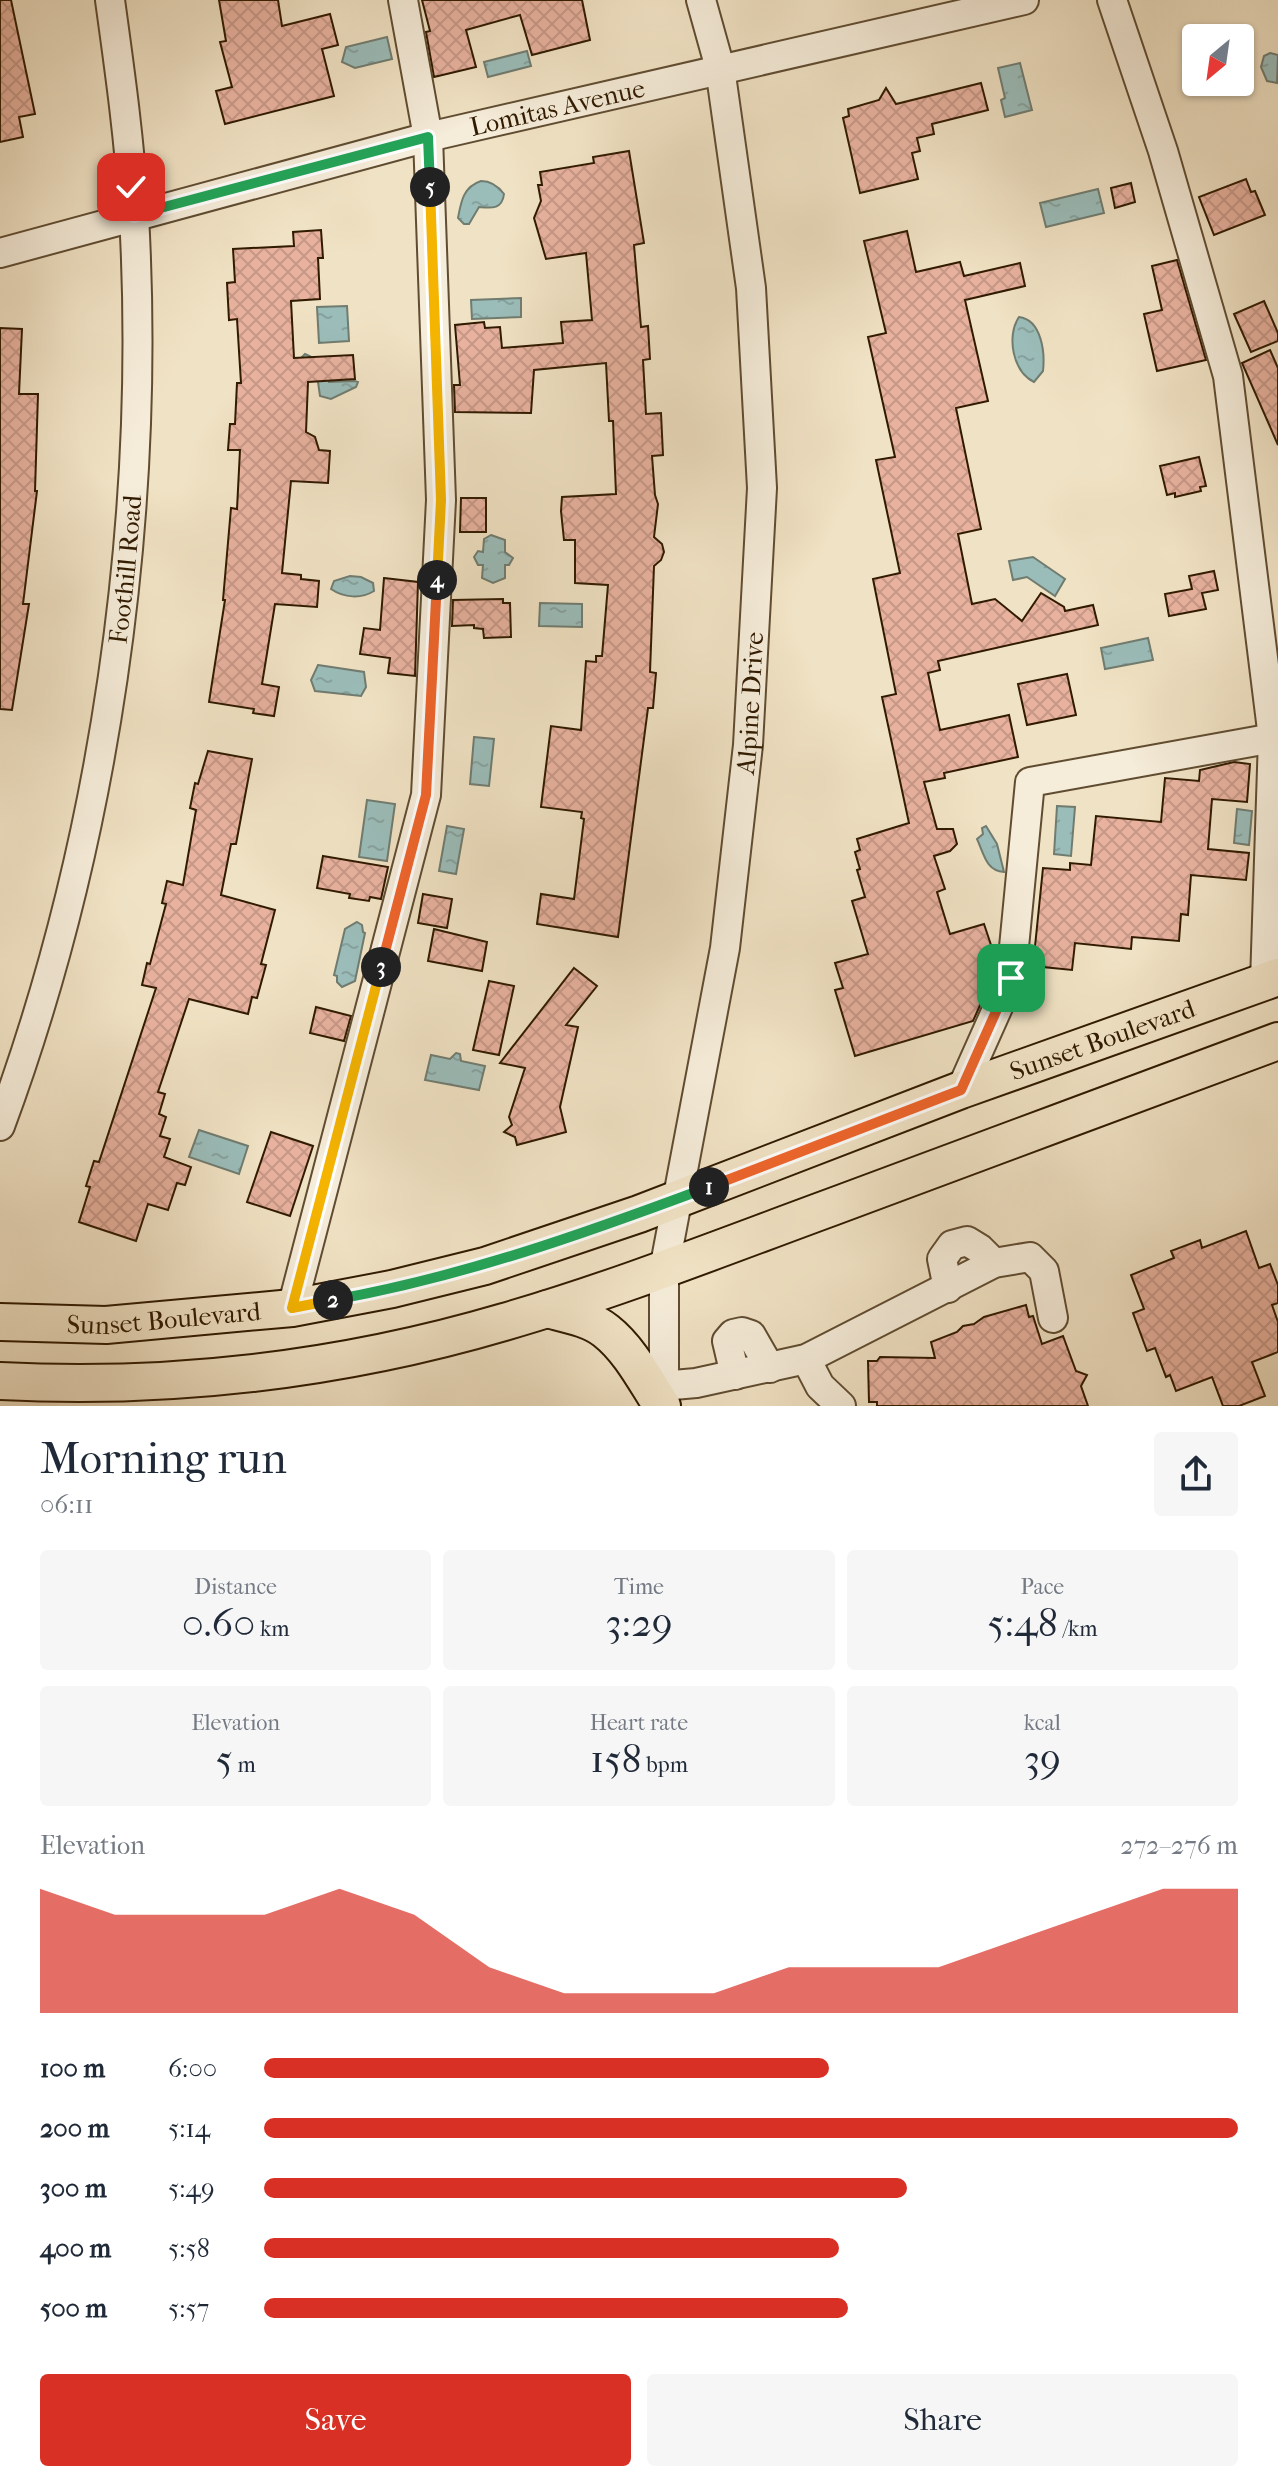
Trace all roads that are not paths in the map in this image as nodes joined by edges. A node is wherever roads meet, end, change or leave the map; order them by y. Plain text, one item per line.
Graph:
1 (110, 0) edge
2 (403, 0) edge
3 (701, 0) edge
4 (1024, 0) edge
5 (1112, 0) edge
6 (720, 68) junction
7 (428, 137) junction
8 (134, 215) junction
9 (0, 253) edge
10 (1273, 738) junction
11 (1272, 979) edge
12 (1278, 1041) edge
13 (961, 1090) junction
14 (0, 1126) edge
15 (679, 1199) junction
16 (664, 1270) junction
17 (292, 1308) junction
18 (547, 1309) junction
19 (1053, 1318) dead end
20 (0, 1322) edge
21 (806, 1359) junction
22 (770, 1368) junction
23 (735, 1375) junction
24 (0, 1381) edge
25 (662, 1399) edge
26 (841, 1406) edge

1 - 8 street, Foothill Road
2 - 7 street
3 - 6 street, Alpine Drive
4 - 6 street, Lomitas Avenue
5 - 10 street
6 - 7 street, Lomitas Avenue
6 - 15 street, Alpine Drive
7 - 8 street, Lomitas Avenue
7 - 17 street
8 - 9 street, Lomitas Avenue
8 - 14 street, Foothill Road
10 - 11 street
10 - 13 street
11 - 13 main road, Sunset Boulevard
12 - 16 main road
13 - 15 main road, Sunset Boulevard
15 - 16 street, Alpine Drive
15 - 17 main road, Sunset Boulevard
16 - 18 main road
16 - 25 street, Alpine Drive
17 - 20 main road, Sunset Boulevard
18 - 24 main road
18 - 25 main road
19 - 21 street
21 - 22 street
21 - 26 street
22 - 23 street
22 - 23 street
23 - 25 street

